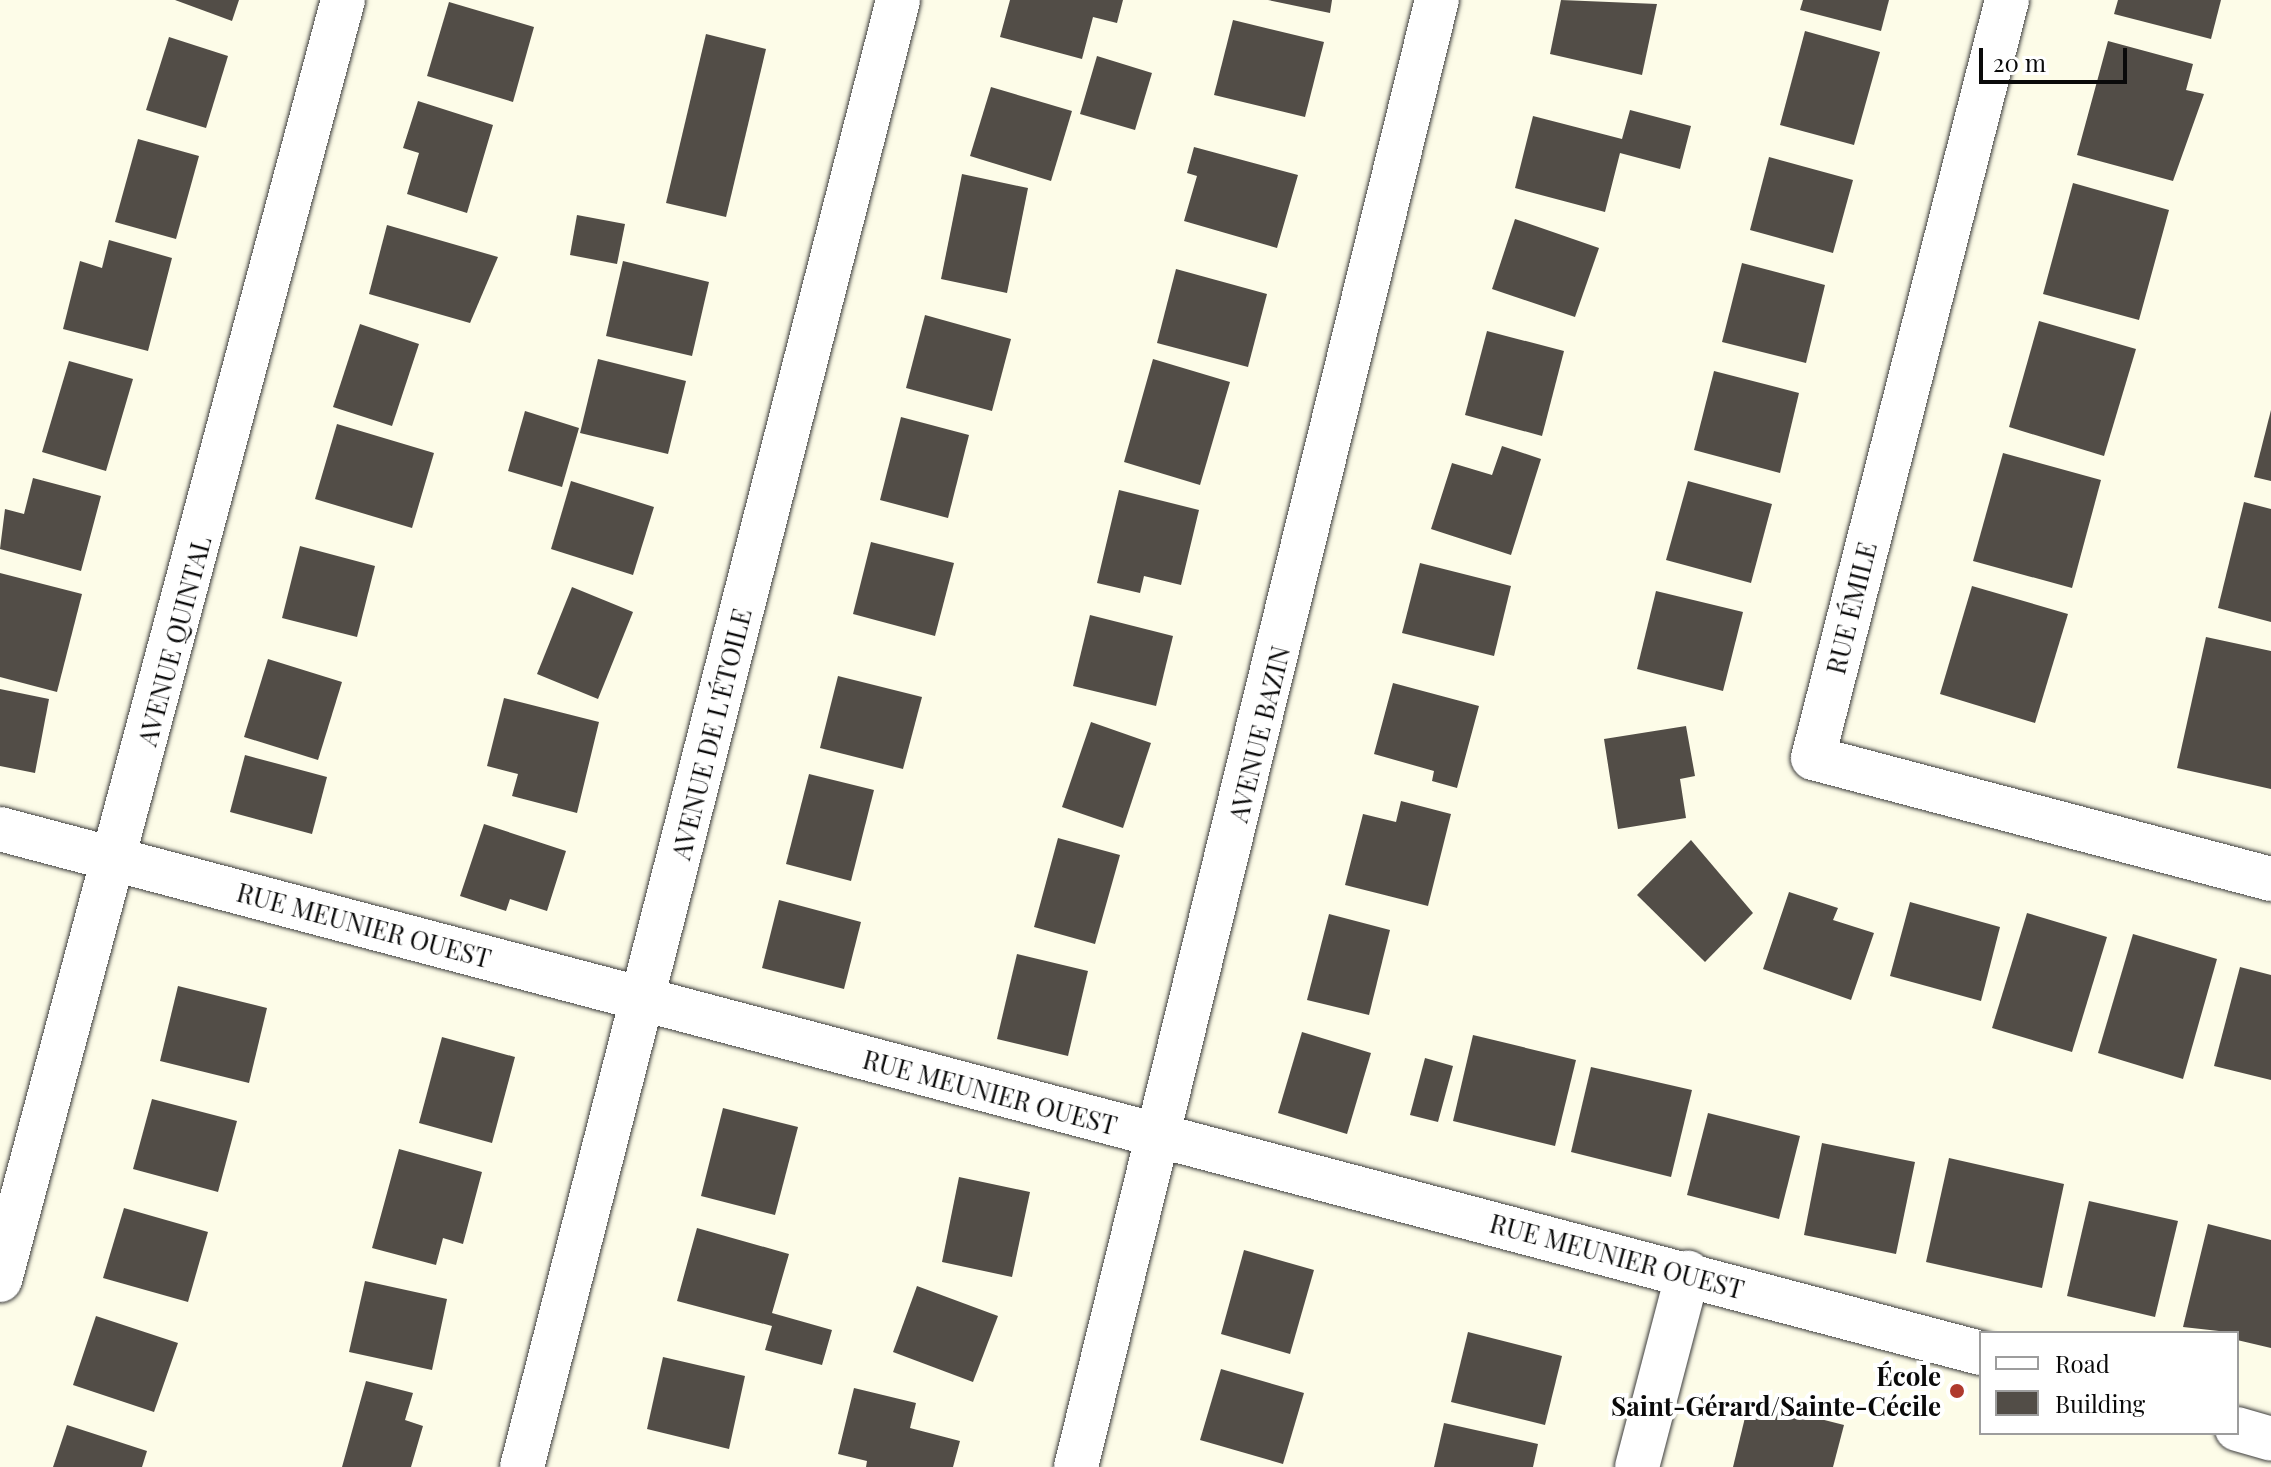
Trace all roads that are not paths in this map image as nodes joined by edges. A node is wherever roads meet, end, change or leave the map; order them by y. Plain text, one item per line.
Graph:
1 (343, 0) edge
2 (898, 0) edge
3 (1437, 0) edge
4 (2007, 0) edge
5 (0, 829) edge
6 (115, 859) junction
7 (2271, 879) edge
8 (644, 999) junction
9 (1162, 1138) junction
10 (1688, 1273) junction
11 (0, 1280) edge
12 (1979, 1352) edge
13 (2239, 1430) edge
14 (2271, 1439) edge
15 (522, 1467) edge
16 (1076, 1467) edge
17 (1637, 1467) edge

1 - 6 street, AVENUE QUINTAL
2 - 8 street, AVENUE DE L'ÉTOILE
3 - 9 street, AVENUE BAZIN
4 - 7 street, RUE ÉMILE
5 - 6 street, RUE MEUNIER OUEST
6 - 8 street, RUE MEUNIER OUEST
6 - 11 street, AVENUE QUINTAL
8 - 9 street, RUE MEUNIER OUEST
8 - 15 street, AVENUE DE L'ÉTOILE
9 - 10 street, RUE MEUNIER OUEST
9 - 16 street, AVENUE BAZIN
10 - 12 street, RUE MEUNIER OUEST
10 - 17 street
13 - 14 street

